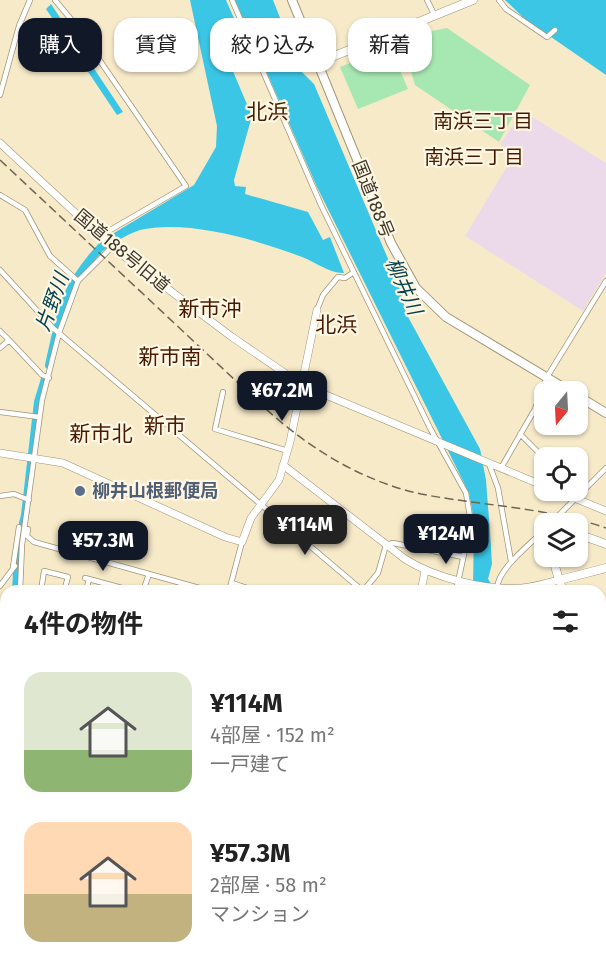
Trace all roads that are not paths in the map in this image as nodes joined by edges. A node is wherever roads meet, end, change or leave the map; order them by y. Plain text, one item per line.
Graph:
1 (30, 0) edge
2 (55, 0) edge
3 (232, 0) edge
4 (292, 0) edge
5 (427, 0) edge
6 (473, 0) edge
7 (499, 0) edge
8 (435, 16) junction
9 (299, 18) edge
10 (555, 30) dead end
11 (336, 55) edge
12 (321, 72) edge
13 (0, 95) edge
14 (0, 143) edge
15 (0, 195) edge
16 (101, 237) junction
17 (111, 246) junction
18 (0, 270) edge
19 (354, 272) junction
20 (6, 277) junction
21 (76, 279) junction
22 (606, 281) edge
23 (0, 282) edge
24 (317, 310) joint
25 (0, 331) edge
26 (57, 332) junction
27 (9, 340) junction
28 (0, 348) edge
29 (47, 377) junction
30 (547, 377) junction
31 (553, 381) edge
32 (302, 385) junction
33 (223, 392) dead end
34 (588, 402) edge
35 (0, 411) edge
36 (606, 413) edge
37 (39, 417) junction
38 (520, 434) junction
39 (443, 445) junction
40 (534, 448) edge
41 (288, 451) junction
42 (0, 453) edge
43 (34, 458) junction
44 (487, 463) junction
45 (283, 465) junction
46 (501, 468) junction
47 (606, 468) edge
48 (534, 482) edge
49 (588, 484) edge
50 (0, 496) edge
51 (26, 500) junction
52 (588, 500) edge
53 (571, 501) edge
54 (262, 505) junction
55 (606, 511) edge
56 (560, 513) edge
57 (27, 521) junction
58 (19, 527) dead end
59 (588, 538) edge
60 (534, 540) edge
61 (242, 542) junction
62 (606, 544) edge
63 (386, 545) junction
64 (464, 557) junction
65 (511, 561) junction
66 (17, 566) junction
67 (555, 567) edge
68 (606, 568) edge
69 (425, 571) junction
70 (149, 574) junction
71 (559, 580) junction
72 (1, 582) edge
73 (459, 582) junction
74 (232, 583) joint
75 (19, 585) edge
76 (41, 585) edge
77 (66, 585) edge
78 (86, 585) edge
79 (112, 585) edge
80 (145, 585) edge
81 (188, 585) edge
82 (238, 585) edge
83 (356, 585) edge
84 (368, 585) edge
85 (422, 585) edge
86 (458, 585) edge
87 (480, 585) edge
88 (497, 585) edge
89 (537, 585) edge
90 (561, 585) edge

1 - 13 street
2 - 16 street
3 - 19 street
4 - 9 highway, 国道188号
5 - 8 street
6 - 8 main road
7 - 10 street
8 - 11 main road
12 - 30 highway, 国道188号
14 - 16 street, 国道188号旧道
15 - 21 street
16 - 17 street, 国道188号旧道
17 - 21 street
17 - 32 street, 国道188号旧道
18 - 20 street
19 - 24 street
19 - 39 street
20 - 23 street
20 - 26 street
21 - 26 street
22 - 30 street
24 - 32 street
25 - 27 street
26 - 29 street
26 - 54 street
27 - 28 street
27 - 29 street
29 - 37 street
30 - 31 highway, 国道188号
30 - 38 street
32 - 39 street, 国道188号旧道
32 - 41 street
33 - 41 street
34 - 36 highway
35 - 37 street
37 - 43 street
38 - 40 street
38 - 46 street
39 - 44 street, 国道188号旧道
39 - 64 street
41 - 45 street
42 - 43 street
43 - 51 street
43 - 61 street
44 - 46 street, 国道188号旧道
44 - 65 street
45 - 54 street
45 - 63 street
46 - 48 street, 国道188号旧道
47 - 49 street
50 - 51 street
51 - 57 street
52 - 55 street
53 - 56 street
54 - 61 street
54 - 83 street
57 - 66 street
57 - 70 street
58 - 66 street
59 - 62 main road
60 - 65 street
61 - 74 street
63 - 64 street
63 - 69 street
63 - 84 street
64 - 73 street
65 - 88 street
66 - 72 street
66 - 75 street
67 - 71 main road
68 - 71 main road
69 - 73 street
69 - 85 street
70 - 80 street
70 - 81 street
71 - 89 street
71 - 90 street
73 - 86 street
73 - 87 street
74 - 82 street
76 - 77 street
78 - 79 street

